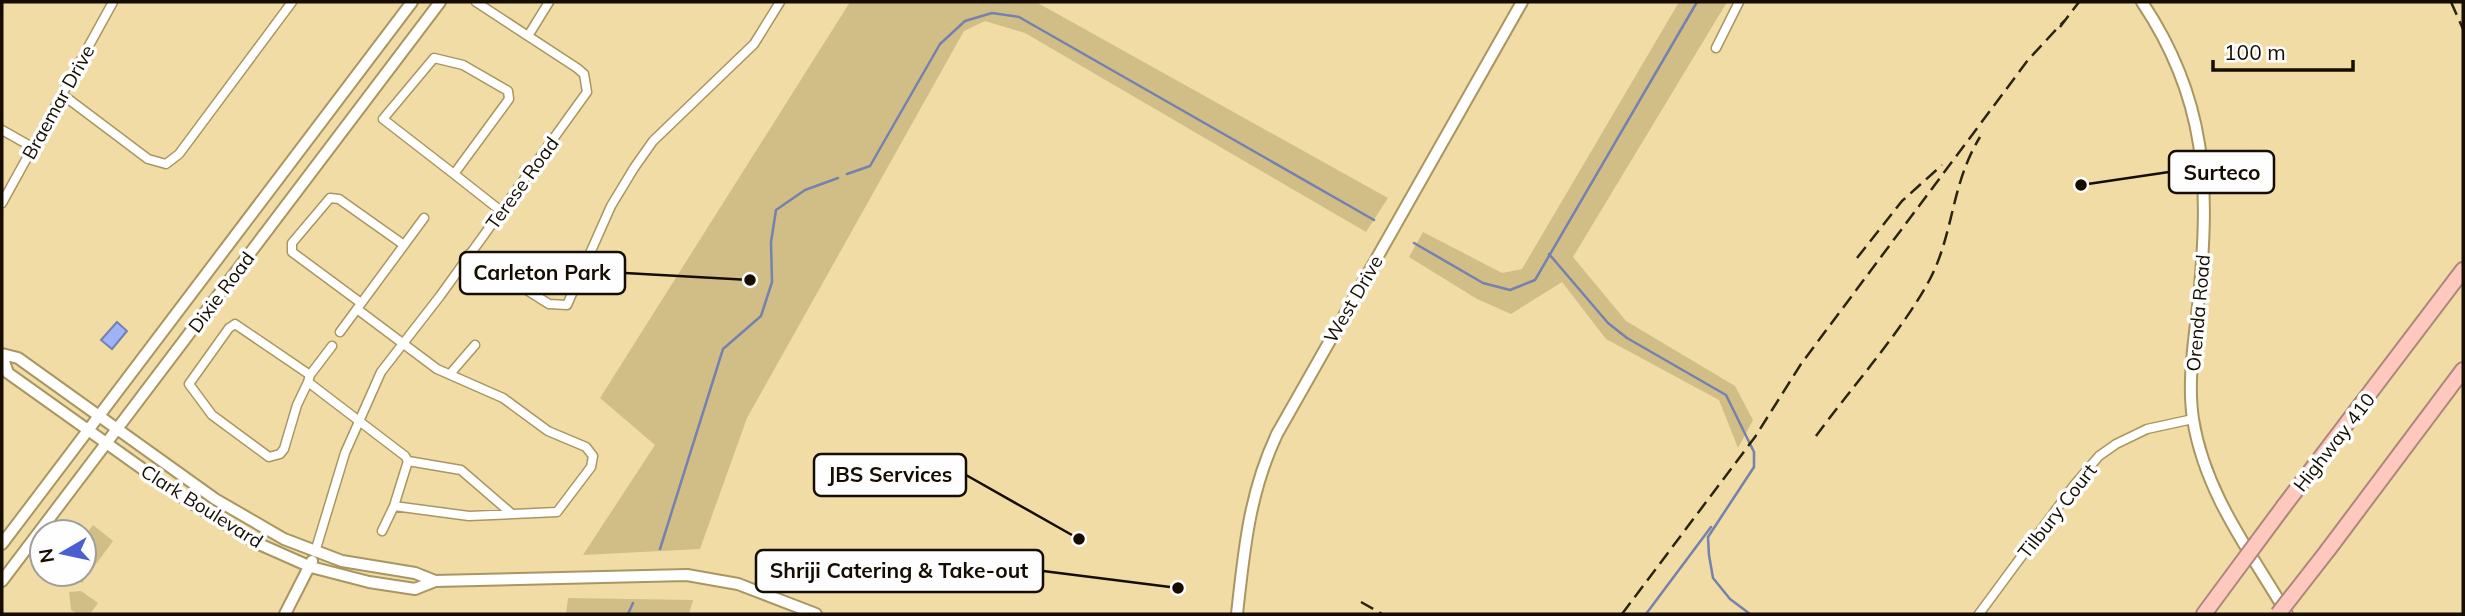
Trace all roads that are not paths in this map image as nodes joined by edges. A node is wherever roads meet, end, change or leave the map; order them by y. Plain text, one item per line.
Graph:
1 (113, 2) edge
2 (292, 2) edge
3 (412, 2) edge
4 (440, 2) edge
5 (476, 2) edge
6 (549, 2) edge
7 (780, 2) edge
8 (1522, 2) edge
9 (1739, 2) edge
10 (2142, 2) edge
11 (528, 36) junction
12 (1716, 48) dead end
13 (63, 95) junction
14 (2, 130) edge
15 (32, 147) junction
16 (454, 174) junction
17 (2, 203) edge
18 (502, 211) junction
19 (424, 218) dead end
20 (404, 245) junction
21 (469, 254) junction
22 (2463, 270) edge
23 (359, 306) junction
24 (340, 332) dead end
25 (404, 343) junction
26 (475, 345) dead end
27 (332, 346) dead end
28 (2, 355) edge
29 (2463, 370) edge
30 (450, 374) junction
31 (309, 378) junction
32 (98, 416) junction
33 (2193, 419) junction
34 (357, 421) junction
35 (117, 429) junction
36 (88, 430) junction
37 (106, 443) junction
38 (408, 461) junction
39 (394, 506) junction
40 (512, 513) junction
41 (382, 531) dead end
42 (2, 544) edge
43 (315, 552) junction
44 (311, 566) junction
45 (2, 581) edge
46 (435, 581) junction
47 (285, 614) edge
48 (816, 614) edge
49 (1237, 614) edge
50 (1979, 614) edge
51 (2204, 614) edge
52 (2278, 614) edge
53 (2287, 614) edge

1 - 13 street, Braemar Drive
2 - 13 street
3 - 32 street, Dixie Road
4 - 35 street, Dixie Road
5 - 11 street, Terese Road
6 - 11 street
7 - 21 street
8 - 49 street, West Drive
9 - 12 street
10 - 33 street, Orenda Road
11 - 18 street, Terese Road
13 - 15 street, Braemar Drive
14 - 15 street
15 - 17 street, Braemar Drive
16 - 16 street
16 - 18 street
18 - 21 street, Terese Road
19 - 20 street
20 - 23 street
20 - 23 street
21 - 25 street, Terese Road
22 - 51 highway, Highway 410, bridge
23 - 24 street
23 - 25 street
25 - 30 street
25 - 34 street, Terese Road
26 - 30 street
27 - 31 street
28 - 32 street, Clark Boulevard
28 - 36 street, Clark Boulevard
29 - 52 highway, bridge
30 - 40 street
31 - 31 street
31 - 34 street
32 - 35 street, Clark Boulevard
32 - 36 street, Dixie Road
33 - 50 street, Tilbury Court
33 - 53 street, Orenda Road
34 - 38 street
34 - 43 street, Terese Road
35 - 37 street, Dixie Road
35 - 43 street, Clark Boulevard
36 - 37 street, Clark Boulevard
36 - 42 street, Dixie Road
37 - 44 street, Clark Boulevard
37 - 45 street, Dixie Road
38 - 39 street
38 - 40 street
39 - 40 street
39 - 41 street
43 - 44 street
43 - 46 street, Clark Boulevard
44 - 46 street, Clark Boulevard
44 - 47 street
46 - 48 street, Clark Boulevard

